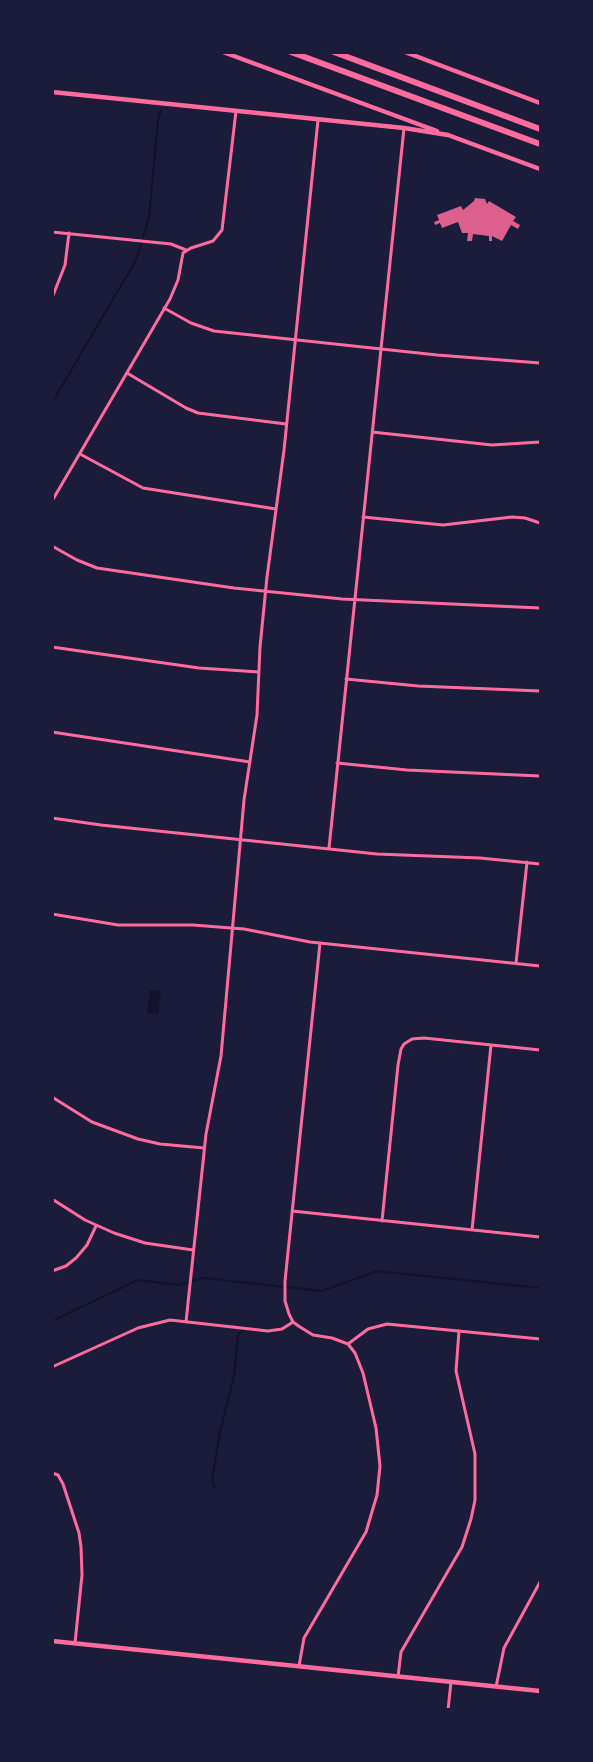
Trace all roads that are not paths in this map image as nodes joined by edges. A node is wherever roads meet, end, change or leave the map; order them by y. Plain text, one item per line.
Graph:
1 (223, 52) edge
2 (291, 52) edge
3 (334, 52) edge
4 (405, 52) edge
5 (52, 92) edge
6 (540, 103) edge
7 (236, 111) junction
8 (318, 120) junction
9 (404, 128) junction
10 (540, 129) edge
11 (448, 135) junction
12 (540, 144) edge
13 (540, 169) edge
14 (52, 232) edge
15 (69, 233) junction
16 (186, 250) junction
17 (52, 298) edge
18 (164, 308) junction
19 (295, 340) junction
20 (380, 349) junction
21 (540, 363) edge
22 (127, 373) junction
23 (286, 424) junction
24 (372, 432) junction
25 (540, 442) edge
26 (80, 454) junction
27 (52, 501) edge
28 (276, 509) junction
29 (363, 517) junction
30 (540, 524) edge
31 (52, 546) edge
32 (266, 591) junction
33 (355, 600) junction
34 (540, 608) edge
35 (52, 647) edge
36 (259, 672) junction
37 (346, 679) junction
38 (540, 691) edge
39 (52, 732) edge
40 (250, 762) junction
41 (337, 763) junction
42 (540, 776) edge
43 (52, 818) edge
44 (240, 839) junction
45 (329, 848) junction
46 (527, 862) junction
47 (540, 864) edge
48 (52, 914) edge
49 (232, 928) junction
50 (320, 943) junction
51 (516, 963) junction
52 (540, 966) edge
53 (491, 1045) junction
54 (540, 1050) edge
55 (52, 1097) edge
56 (204, 1148) junction
57 (52, 1199) edge
58 (292, 1211) junction
59 (382, 1221) junction
60 (96, 1226) junction
61 (472, 1230) junction
62 (540, 1237) edge
63 (193, 1250) junction
64 (52, 1271) edge
65 (186, 1322) junction
66 (293, 1322) junction
67 (459, 1331) junction
68 (540, 1339) edge
69 (348, 1344) junction
70 (52, 1367) edge
71 (52, 1473) edge
72 (540, 1582) edge
73 (52, 1641) edge
74 (75, 1644) junction
75 (298, 1666) junction
76 (398, 1677) junction
77 (451, 1682) junction
78 (496, 1687) junction
79 (540, 1691) edge
80 (448, 1710) edge

1 - 11 main road
2 - 12 highway
3 - 10 highway
4 - 6 main road
5 - 7 main road
7 - 8 main road
7 - 16 street
8 - 9 main road
8 - 19 street
9 - 11 main road
9 - 20 street
11 - 13 main road
14 - 15 street
15 - 16 street
15 - 17 street
16 - 18 street
18 - 19 street
18 - 22 street
19 - 20 street
19 - 23 street
20 - 21 street
20 - 24 street
22 - 23 street
22 - 26 street
23 - 28 street
24 - 25 street
24 - 29 street
26 - 27 street
26 - 28 street
28 - 32 street
29 - 30 street
29 - 33 street
31 - 32 street
32 - 33 street
32 - 36 street
33 - 34 street
33 - 37 street
35 - 36 street
36 - 40 street
37 - 38 street
37 - 41 street
39 - 40 street
40 - 44 street
41 - 42 street
41 - 45 street
43 - 44 street
44 - 45 street
44 - 49 street
45 - 46 street
46 - 47 street
46 - 51 street
48 - 49 street
49 - 50 street
49 - 56 street
50 - 51 street
50 - 58 street
51 - 52 street
53 - 54 street
53 - 59 street
53 - 61 street
55 - 56 street
56 - 63 street
57 - 60 street
58 - 59 street
58 - 66 street
59 - 61 street
60 - 63 street
60 - 64 street
61 - 62 street
63 - 65 street
65 - 66 street
65 - 70 street
66 - 69 street
67 - 68 street
67 - 69 street
67 - 76 street
69 - 75 street
71 - 74 street
72 - 78 street
73 - 74 main road
74 - 75 main road
75 - 76 main road
76 - 77 main road
77 - 78 main road
77 - 80 street
78 - 79 main road

